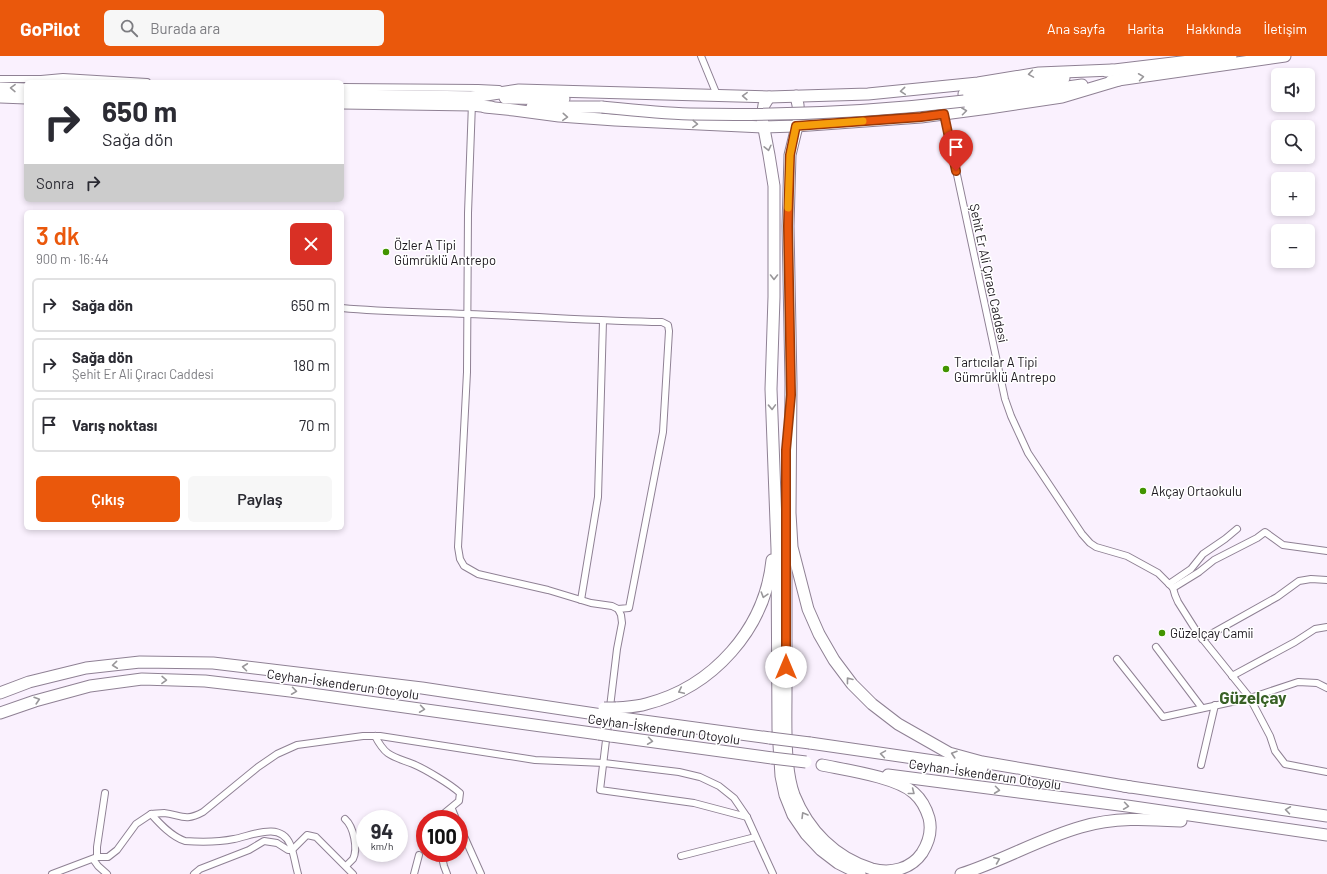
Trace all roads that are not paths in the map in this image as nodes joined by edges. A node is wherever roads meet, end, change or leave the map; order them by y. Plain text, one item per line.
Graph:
1 (701, 56) edge
2 (1231, 56) edge
3 (1285, 56) edge
4 (1112, 70) junction
5 (0, 78) edge
6 (27, 80) edge
7 (46, 80) edge
8 (113, 80) edge
9 (1119, 80) junction
10 (344, 87) edge
11 (0, 88) edge
12 (24, 89) edge
13 (519, 90) junction
14 (344, 95) edge
15 (717, 95) junction
16 (796, 96) junction
17 (0, 97) edge
18 (769, 97) junction
19 (24, 98) edge
20 (964, 98) junction
21 (472, 101) junction
22 (344, 103) edge
23 (602, 104) junction
24 (485, 107) junction
25 (944, 114) junction
26 (796, 126) junction
27 (763, 127) junction
28 (344, 308) edge
29 (467, 314) junction
30 (603, 321) junction
31 (791, 395) junction
32 (775, 487) junction
33 (1237, 529) dead end
34 (1327, 551) edge
35 (1327, 580) edge
36 (1171, 586) junction
37 (581, 600) junction
38 (618, 609) junction
39 (1327, 627) edge
40 (1202, 639) junction
41 (1156, 647) dead end
42 (1117, 658) dead end
43 (1232, 676) junction
44 (1327, 688) edge
45 (0, 693) edge
46 (1250, 698) junction
47 (1215, 706) junction
48 (1202, 708) junction
49 (615, 712) junction
50 (0, 714) edge
51 (375, 736) junction
52 (604, 762) junction
53 (822, 765) junction
54 (1201, 765) dead end
55 (1327, 772) edge
56 (1130, 787) junction
57 (105, 793) dead end
58 (452, 809) edge
59 (151, 814) junction
60 (1327, 816) edge
61 (747, 817) junction
62 (345, 819) dead end
63 (1274, 827) junction
64 (1327, 835) edge
65 (755, 837) junction
66 (468, 845) edge
67 (292, 850) junction
68 (681, 856) dead end
69 (95, 858) junction
70 (417, 862) edge
71 (443, 862) edge
72 (346, 866) junction
73 (52, 874) edge
74 (107, 874) edge
75 (194, 874) edge
76 (298, 874) edge
77 (353, 874) edge
78 (414, 874) edge
79 (447, 874) edge
80 (481, 874) edge
81 (772, 874) edge
82 (860, 874) edge
83 (961, 874) edge

1 - 15 street
2 - 4 highway
9 -> 3 highway
4 -> 16 highway
4 - 20 highway
5 - 6 street
7 - 8 street
9 - 20 highway
25 -> 9 highway
10 - 13 street
12 -> 11 highway
13 - 15 highway
13 - 21 highway
14 - 21 highway
18 -> 15 highway
16 - 18 highway
16 - 26 highway
17 - 19 highway
18 - 27 highway
20 - 23 highway
21 - 22 highway
21 - 23 highway
21 - 24 highway
21 - 29 street
23 - 24 highway
24 -> 27 highway
25 - 26 highway
25 - 36 street, Şehit Er Ali Çıracı Caddesi
26 - 27 highway
26 - 31 highway
27 -> 32 highway
28 - 29 street
29 - 30 street
29 - 37 street
30 - 37 street
30 - 38 street
53 -> 31 highway
56 -> 31 highway
32 -> 49 highway
32 - 82 highway
33 - 36 street
34 - 36 street
35 - 40 street
36 - 40 street, Şehit Er Ali Çıracı Caddesi
37 - 38 street
38 - 52 street
39 - 43 street
40 - 43 street, Şehit Er Ali Çıracı Caddesi
41 - 48 street
42 - 48 street
43 - 46 street, Şehit Er Ali Çıracı Caddesi
44 - 46 street
49 -> 45 highway, Ceyhan-İskenderun Otoyolu, bridge
46 - 47 street
46 - 55 street, Şehit Er Ali Çıracı Caddesi
47 - 48 street
47 - 54 street
56 -> 49 highway, Ceyhan-İskenderun Otoyolu, bridge
50 -> 53 highway, Ceyhan-İskenderun Otoyolu, bridge
51 - 52 street
51 - 58 street
51 - 59 street
52 - 61 street
52 - 61 street
53 -> 63 highway, Ceyhan-İskenderun Otoyolu
60 -> 56 highway, Ceyhan-İskenderun Otoyolu
57 - 69 street
59 - 67 street
59 - 69 street
61 - 65 street
62 - 72 street
63 - 64 highway, Ceyhan-İskenderun Otoyolu
83 -> 63 highway
65 - 68 street
65 - 81 street
66 - 80 street
67 - 72 street
67 - 75 street
67 - 76 street
69 - 73 street
69 - 74 street
70 - 78 street
71 - 79 street
72 - 77 street

